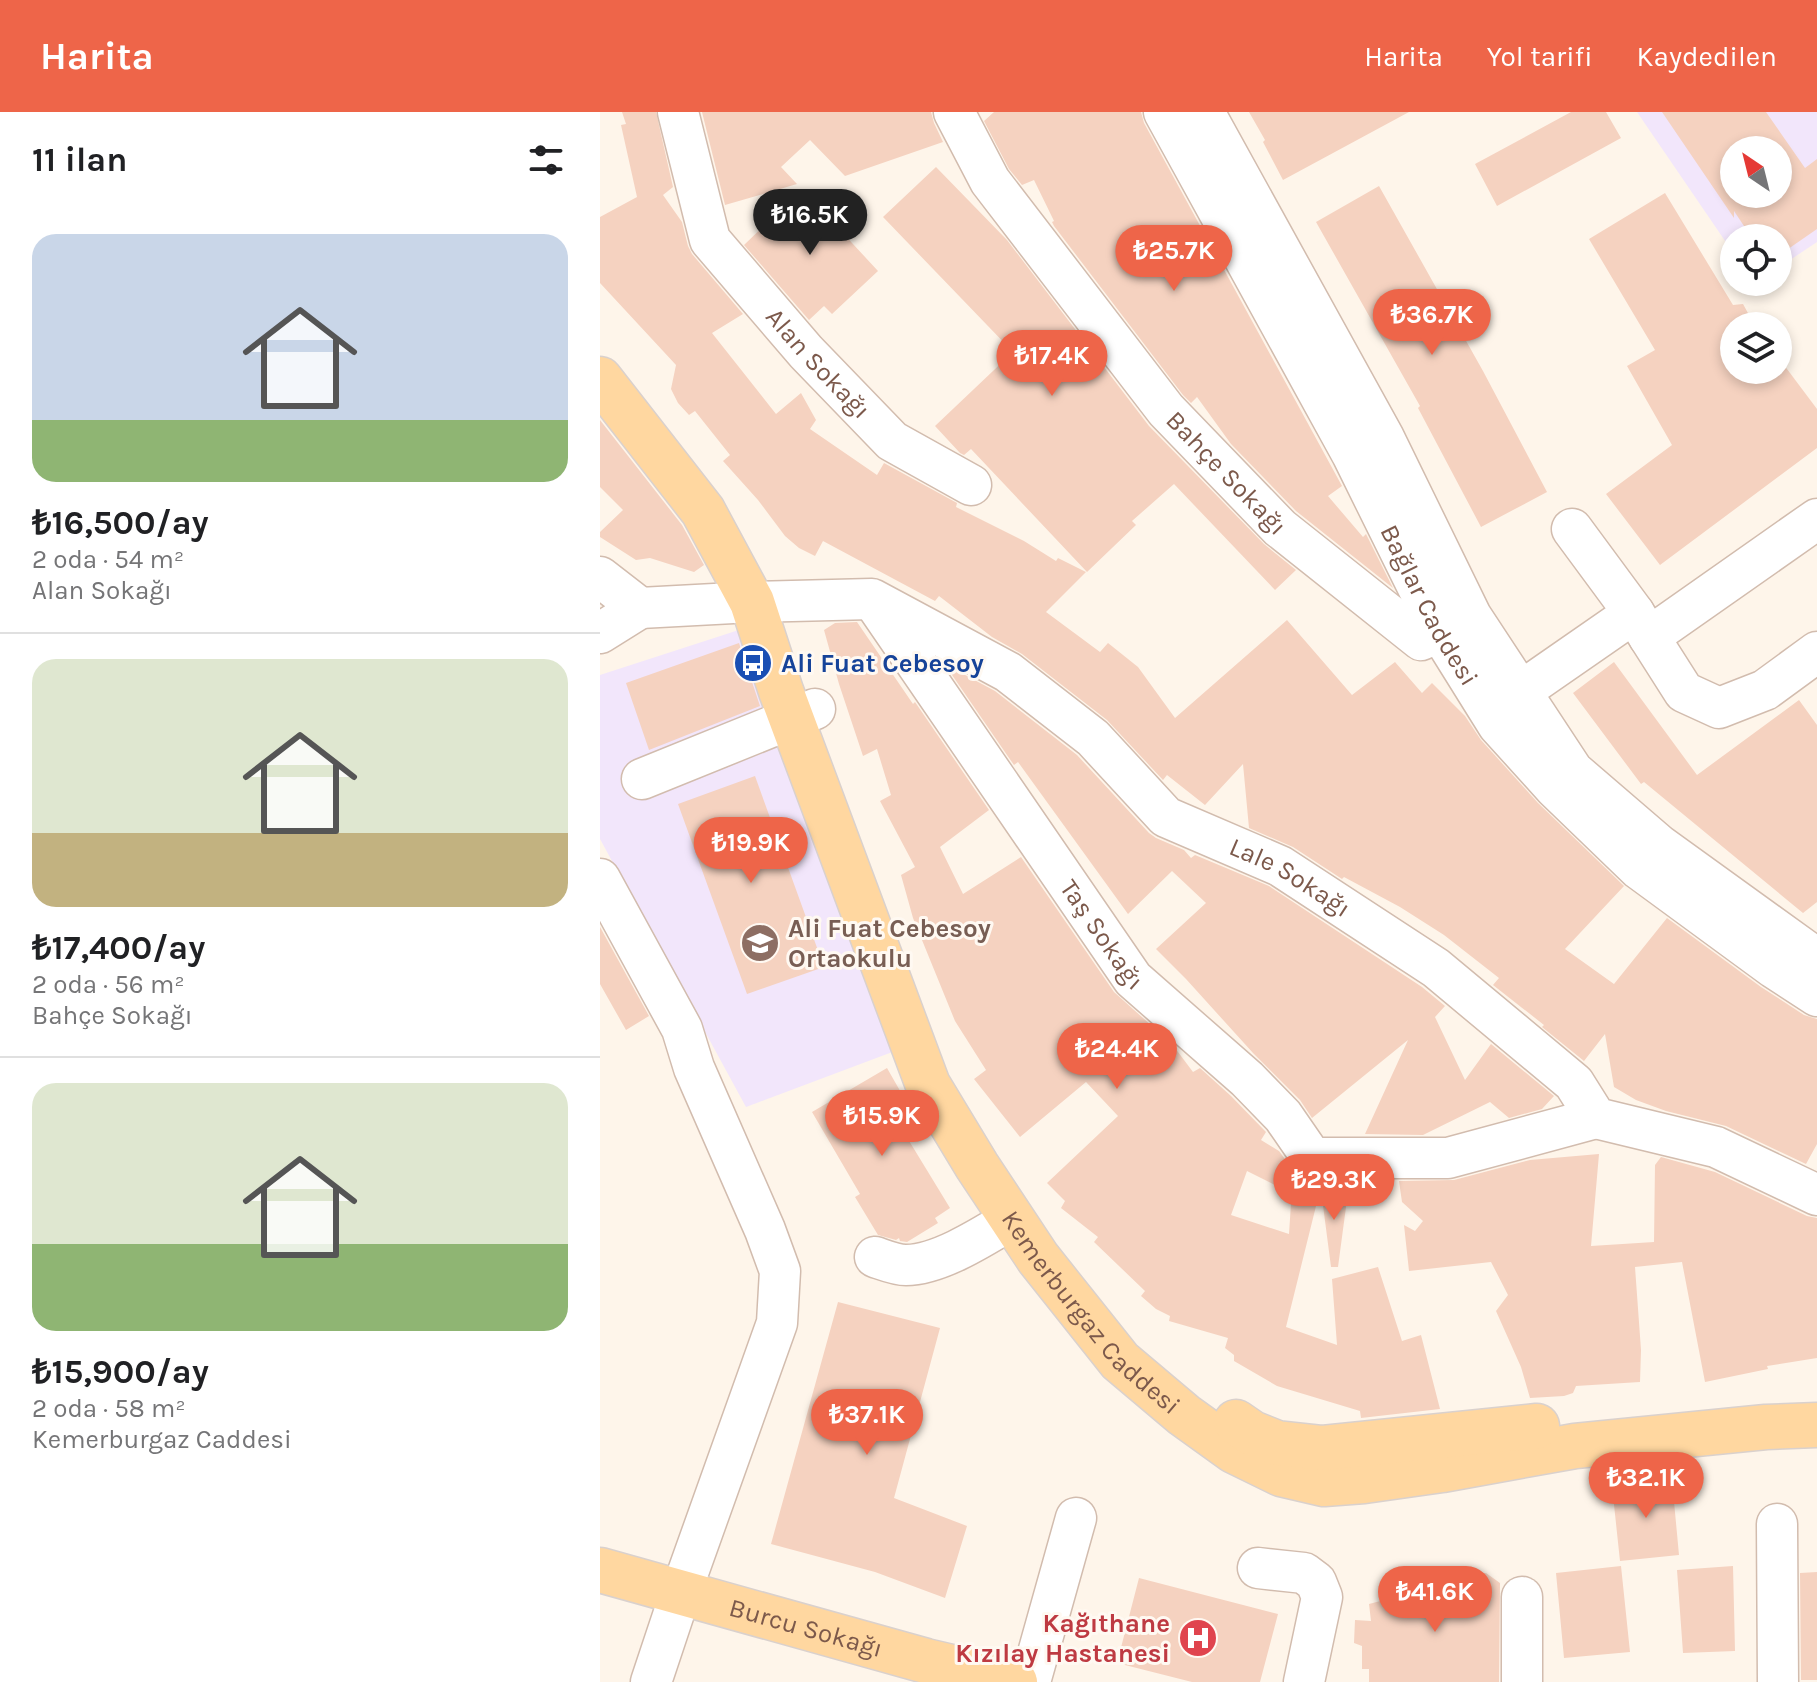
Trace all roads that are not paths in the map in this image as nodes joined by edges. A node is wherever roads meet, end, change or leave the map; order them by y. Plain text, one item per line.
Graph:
1 (678, 112) edge
2 (954, 112) edge
3 (1164, 112) edge
4 (1204, 112) edge
5 (600, 379) edge
6 (971, 485) dead end
7 (1817, 519) edge
8 (1572, 529) dead end
9 (600, 577) edge
10 (872, 599) junction
11 (752, 602) junction
12 (640, 608) junction
13 (1456, 624) junction
14 (1641, 625) junction
15 (600, 633) edge
16 (1817, 652) edge
17 (1520, 692) junction
18 (803, 713) junction
19 (642, 779) dead end
20 (600, 879) edge
21 (1811, 946) edge
22 (1817, 996) edge
23 (1596, 1118) junction
24 (1817, 1195) edge
25 (1012, 1219) junction
26 (875, 1257) dead end
27 (1817, 1399) edge
28 (1817, 1425) edge
29 (1076, 1518) dead end
30 (1777, 1524) dead end
31 (1258, 1568) dead end
32 (600, 1570) edge
33 (681, 1592) junction
34 (1522, 1597) dead end
35 (651, 1682) edge
36 (1015, 1682) edge
37 (1030, 1682) edge
38 (1304, 1682) edge
39 (1522, 1682) edge
40 (1778, 1682) edge

1 - 6 street, Alan Sokağı
2 - 13 street, Bahçe Sokağı
3 - 13 street, Bağlar Caddesi
4 - 13 street, Bağlar Caddesi
5 - 11 main road, Kemerburgaz Caddesi
7 - 14 street
8 - 14 street
9 - 12 street
10 - 11 street, Lale Sokağı
10 - 23 street, Lale Sokağı
10 - 23 street, Taş Sokağı
11 - 12 street, Lale Sokağı
11 - 18 main road, Kemerburgaz Caddesi
12 - 15 street
13 - 17 street, Bağlar Caddesi
13 - 22 street, Bağlar Caddesi
14 - 16 street
14 - 17 street
17 - 21 street, Bağlar Caddesi
18 - 19 street
18 - 25 main road, Kemerburgaz Caddesi
18 - 27 main road, Kemerburgaz Caddesi
20 - 33 street
23 - 24 street
25 - 26 street
25 - 28 main road, Kemerburgaz Caddesi
29 - 37 street
30 - 40 street
31 - 38 street
32 - 33 main road, Burcu Sokağı
33 - 35 street
33 - 36 main road, Burcu Sokağı
34 - 39 street

